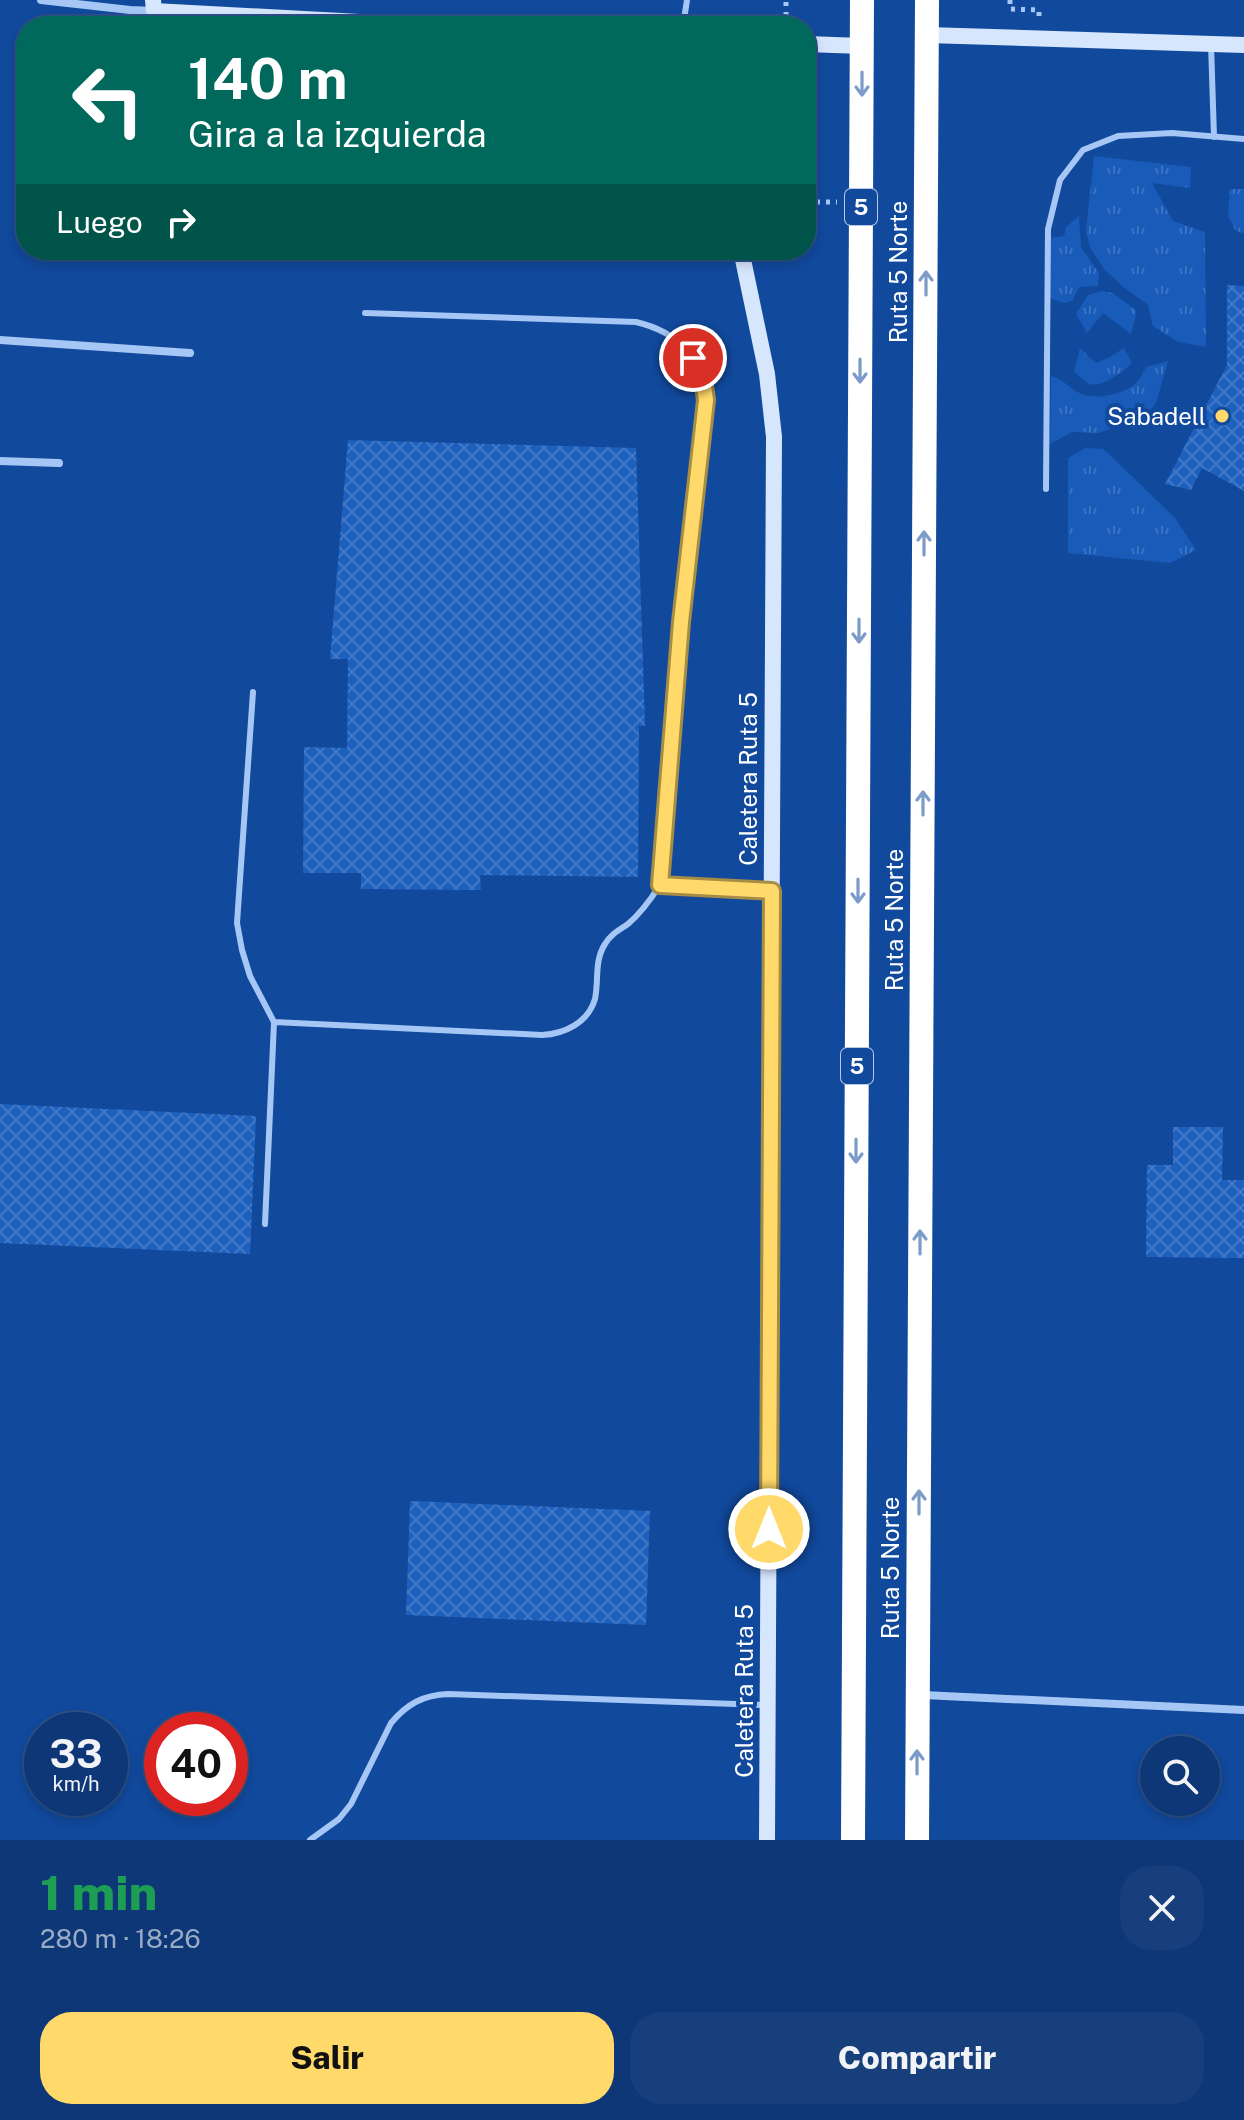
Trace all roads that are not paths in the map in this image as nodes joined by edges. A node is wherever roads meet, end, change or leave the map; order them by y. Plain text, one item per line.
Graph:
1 (41, 0) edge
2 (862, 0) edge
3 (927, 0) edge
4 (154, 6) edge
5 (294, 16) edge
6 (927, 35) junction
7 (1211, 43) junction
8 (816, 44) edge
9 (1244, 45) edge
10 (862, 46) junction
11 (1214, 137) junction
12 (1244, 139) edge
13 (743, 260) edge
14 (365, 313) dead end
15 (0, 340) edge
16 (190, 353) dead end
17 (0, 461) edge
18 (59, 463) dead end
19 (1046, 489) dead end
20 (253, 692) dead end
21 (660, 885) junction
22 (772, 891) junction
23 (274, 1022) junction
24 (265, 1224) dead end
25 (918, 1695) junction
26 (768, 1705) junction
27 (1244, 1710) edge
28 (310, 1840) edge
29 (767, 1840) edge
30 (853, 1840) edge
31 (917, 1840) edge

1 - 4 street
2 - 10 highway, Ruta 5 Norte / 5
3 - 6 highway, Ruta 5 Norte
4 - 5 street
6 - 7 street
25 -> 6 highway, Ruta 5 Norte
7 - 9 street
7 - 11 lane
8 - 10 street
10 -> 30 highway, Ruta 5 Norte / 5
11 - 12 lane
11 - 19 lane
13 - 22 street, Caletera Ruta 5
14 - 21 lane
15 - 16 street
17 - 18 street
20 - 23 lane
21 - 22 lane
21 - 23 lane
22 - 26 street, Caletera Ruta 5
23 - 24 lane
25 - 27 street
31 -> 25 highway, Ruta 5 Norte
26 - 28 lane
26 - 29 street, Caletera Ruta 5

